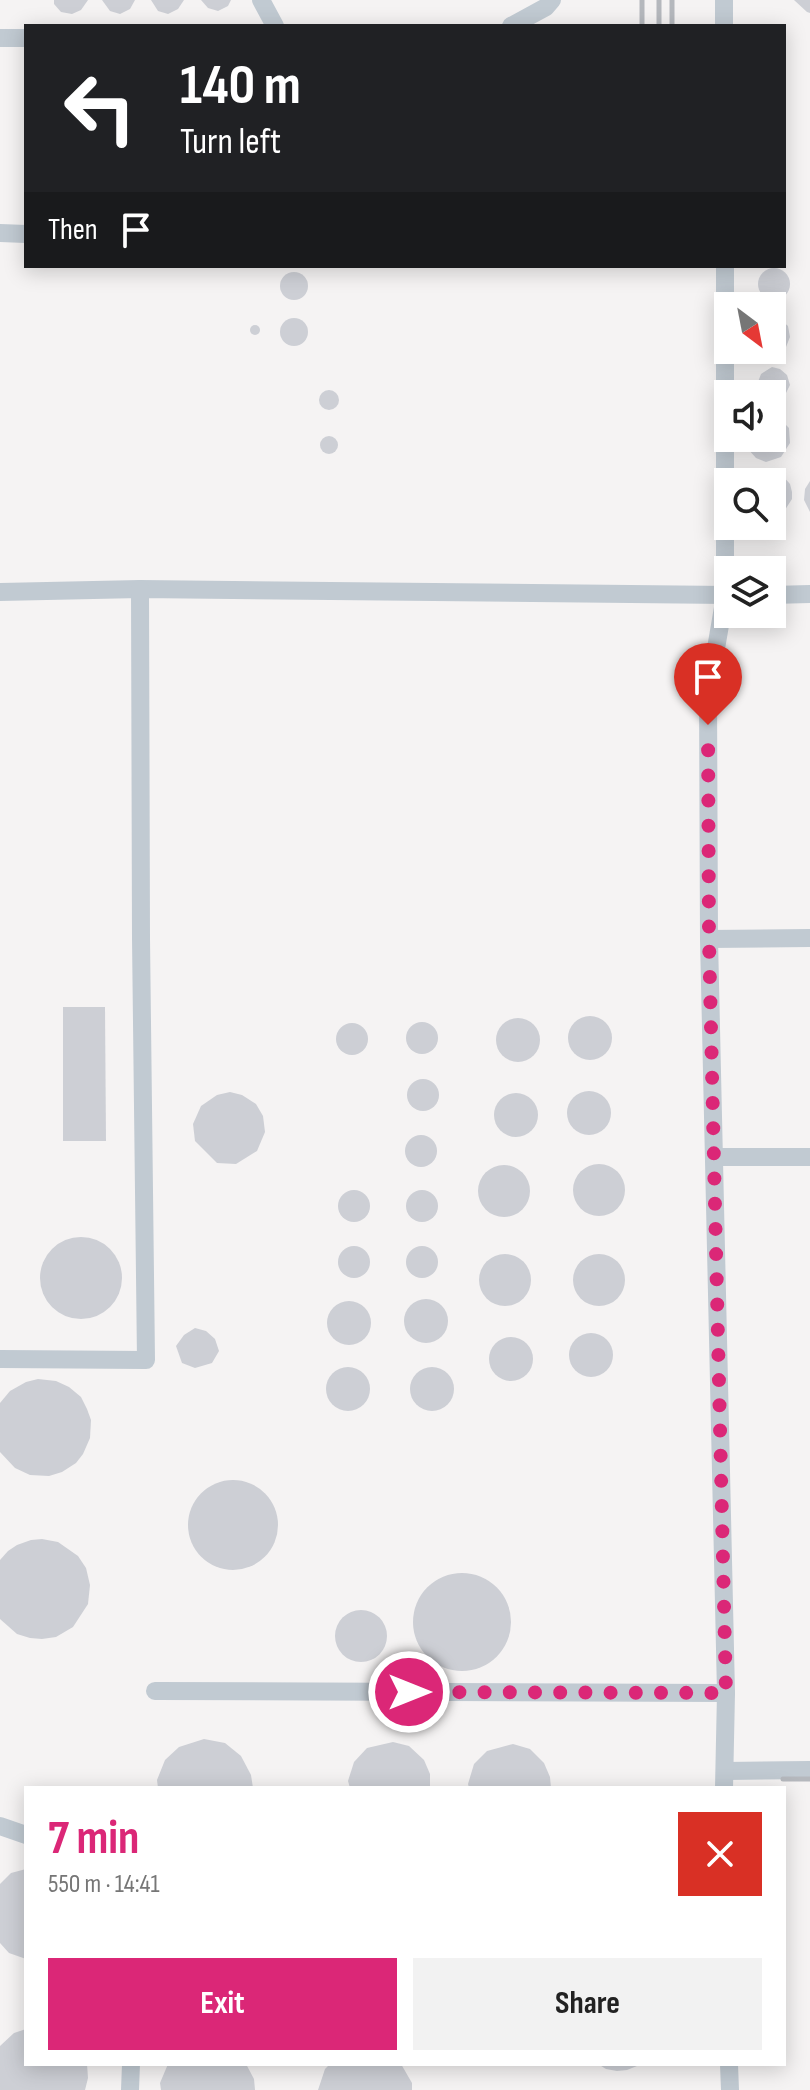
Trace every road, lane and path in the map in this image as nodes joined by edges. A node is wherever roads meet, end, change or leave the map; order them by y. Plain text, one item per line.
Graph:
1 (261, 0) edge
2 (552, 0) edge
3 (724, 0) edge
4 (274, 24) edge
5 (515, 24) edge
6 (724, 24) edge
7 (0, 38) edge
8 (24, 38) edge
9 (0, 233) edge
10 (24, 234) edge
11 (725, 268) edge
12 (726, 556) edge
13 (140, 589) junction
14 (0, 592) edge
15 (810, 594) edge
16 (786, 595) edge
17 (714, 596) edge
18 (720, 628) edge
19 (810, 938) edge
20 (709, 939) junction
21 (714, 1157) junction
22 (810, 1157) edge
23 (0, 1359) edge
24 (155, 1691) dead end
25 (726, 1693) junction
26 (810, 1770) edge
27 (725, 1779) edge
28 (0, 1826) edge
29 (24, 1834) edge
30 (131, 2066) edge
31 (729, 2066) edge
32 (130, 2090) edge
33 (730, 2090) edge

1 - 4 lane
2 - 5 lane
3 - 6 lane
7 - 8 lane
9 - 10 lane
11 - 12 lane
13 - 14 lane
13 - 17 lane
13 - 23 lane
15 - 16 lane
18 - 20 lane
19 - 20 lane
20 - 21 lane
21 - 22 lane
21 - 25 lane
24 - 25 lane
25 - 27 lane
26 - 27 lane
28 - 29 lane
30 - 32 lane
31 - 33 lane

